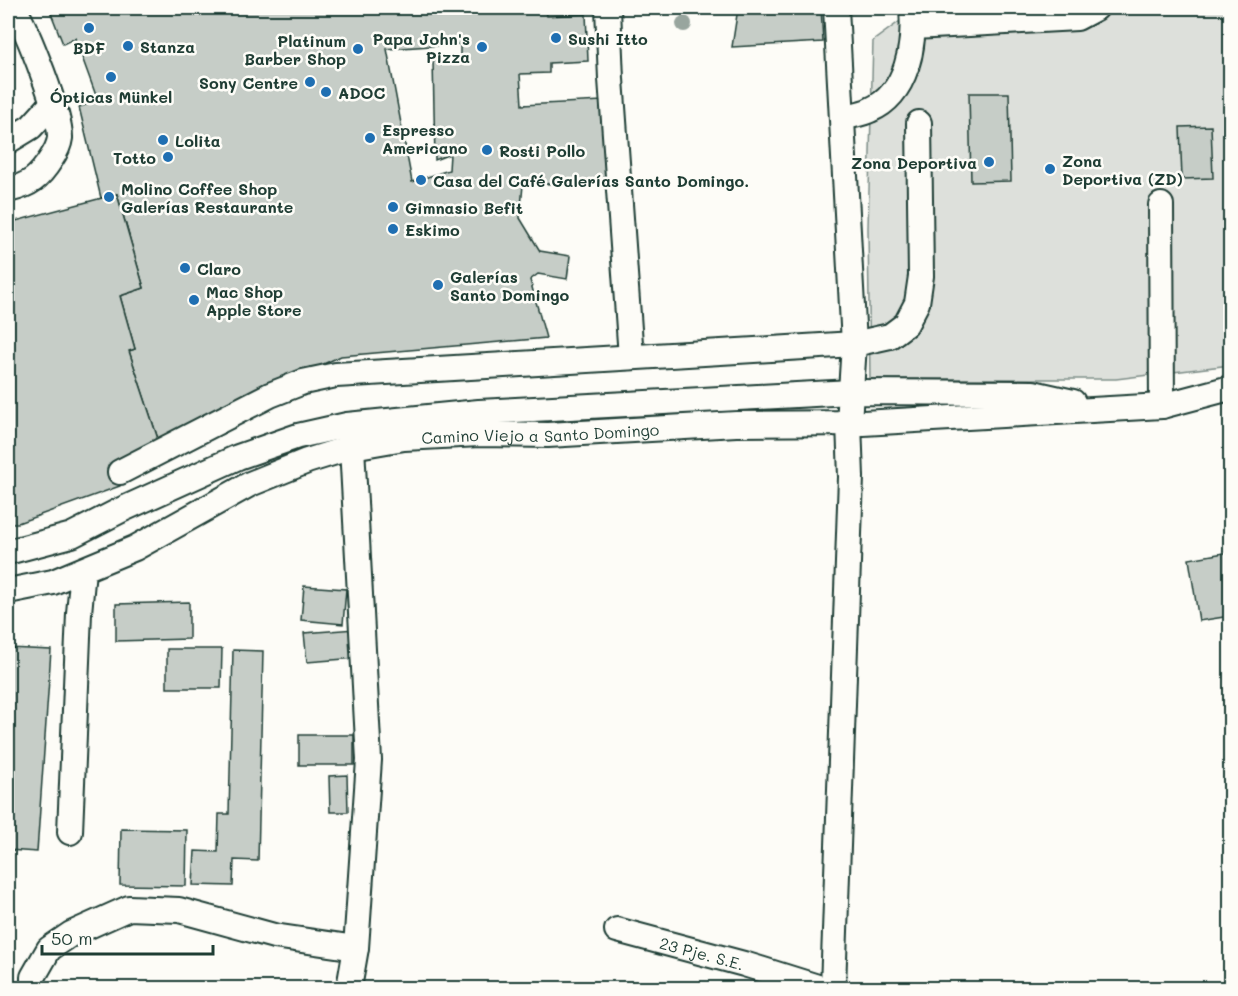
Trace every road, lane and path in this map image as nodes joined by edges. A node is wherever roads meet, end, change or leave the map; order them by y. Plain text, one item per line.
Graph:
1 (14, 8) edge
2 (608, 8) edge
3 (836, 8) edge
4 (1096, 8) edge
5 (913, 17) edge
6 (52, 105) junction
7 (843, 118) junction
8 (919, 123) dead end
9 (9, 140) edge
10 (40, 176) junction
11 (9, 188) edge
12 (1161, 205) dead end
13 (854, 344) junction
14 (632, 357) junction
15 (1230, 388) edge
16 (850, 392) junction
17 (1162, 406) junction
18 (1105, 409) junction
19 (849, 423) junction
20 (736, 424) junction
21 (352, 447) junction
22 (120, 472) dead end
23 (8, 552) edge
24 (83, 570) junction
25 (8, 591) edge
26 (70, 832) dead end
27 (617, 930) dead end
28 (356, 948) junction
29 (33, 988) edge
30 (349, 988) edge
31 (821, 988) edge
32 (833, 988) edge

1 - 6 street
2 - 14 street
3 - 7 street
4 - 5 street
5 - 7 street
6 - 9 street
6 - 10 street
7 - 13 street
8 - 13 street
9 - 10 street
10 - 11 street
12 - 17 street
13 - 14 street
13 - 16 street
14 - 22 street
15 - 17 street, Camino Viejo a Santo Domingo
16 - 18 street, Camino Viejo a Santo Domingo
16 - 19 street
16 - 20 street
16 - 23 street, Camino Viejo a Santo Domingo
17 - 18 street, Camino Viejo a Santo Domingo
18 - 19 street, Camino Viejo a Santo Domingo
19 - 20 street, Camino Viejo a Santo Domingo
19 - 32 street
20 - 21 street, Camino Viejo a Santo Domingo
21 - 24 street, Camino Viejo a Santo Domingo
21 - 28 street
24 - 25 street, Camino Viejo a Santo Domingo
24 - 26 street
27 - 31 street, 23 Pje. S.E.
28 - 29 street
28 - 30 street

